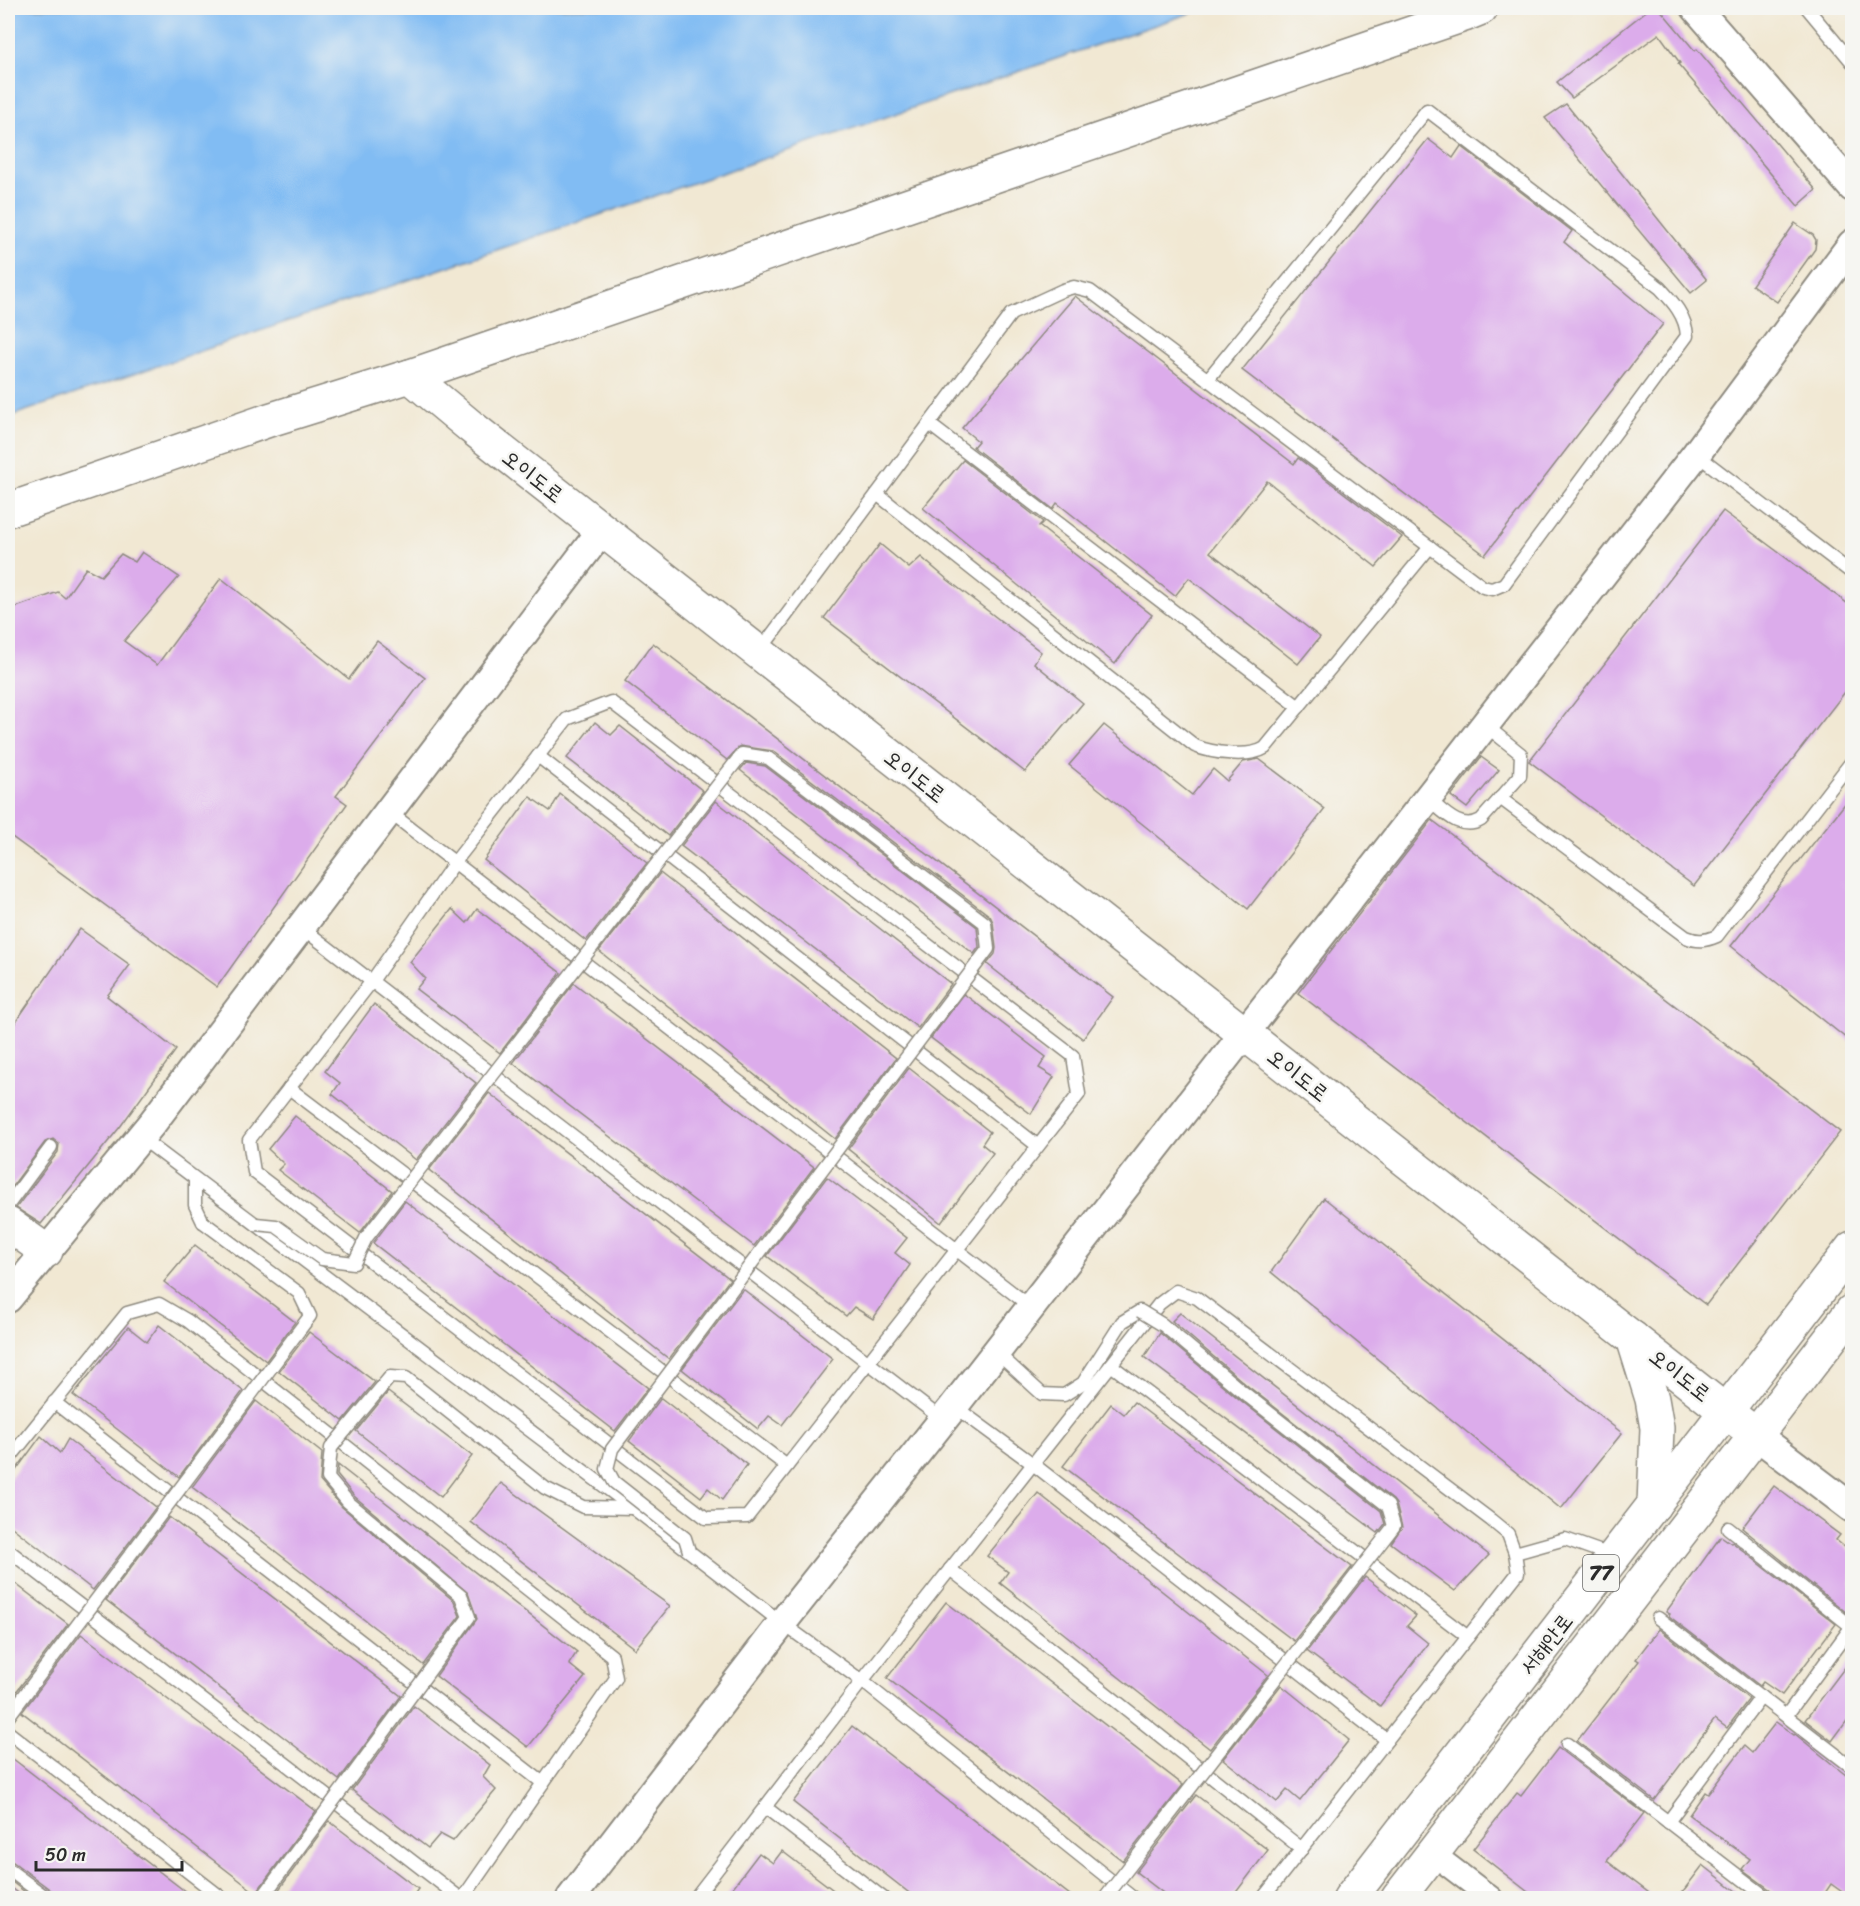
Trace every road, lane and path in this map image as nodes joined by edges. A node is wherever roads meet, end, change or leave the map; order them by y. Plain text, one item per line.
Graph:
1 (1481, 8) edge
2 (1696, 8) edge
3 (1807, 8) edge
4 (1852, 62) edge
5 (1852, 187) edge
6 (1852, 244) edge
7 (410, 376) junction
8 (1208, 380) junction
9 (929, 424) junction
10 (1696, 454) junction
11 (876, 495) junction
12 (8, 510) edge
13 (602, 530) junction
14 (1430, 547) junction
15 (1852, 573) edge
16 (759, 653) junction
17 (1299, 706) junction
18 (1484, 725) junction
19 (538, 756) junction
20 (1852, 761) edge
21 (1427, 798) junction
22 (1500, 798) junction
23 (388, 811) junction
24 (455, 862) junction
25 (301, 927) junction
26 (372, 981) junction
27 (1244, 1033) junction
28 (289, 1088) junction
29 (140, 1137) junction
30 (1038, 1146) junction
31 (51, 1147) dead end
32 (195, 1179) junction
33 (8, 1205) edge
34 (8, 1224) edge
35 (256, 1224) junction
36 (1852, 1248) edge
37 (956, 1250) junction
38 (46, 1251) junction
39 (8, 1298) edge
40 (1031, 1308) junction
41 (1852, 1311) edge
42 (1633, 1338) junction
43 (996, 1352) junction
44 (868, 1361) junction
45 (1111, 1365) junction
46 (54, 1402) junction
47 (1726, 1412) junction
48 (949, 1413) junction
49 (1756, 1435) junction
50 (8, 1460) edge
51 (1033, 1464) junction
52 (787, 1466) junction
53 (1654, 1505) junction
54 (633, 1508) junction
55 (1852, 1508) edge
56 (1728, 1528) dead end
57 (8, 1550) edge
58 (689, 1551) junction
59 (1515, 1553) junction
60 (1614, 1556) junction
61 (950, 1569) junction
62 (1658, 1618) dead end
63 (782, 1623) junction
64 (1852, 1627) edge
65 (1468, 1637) junction
66 (862, 1681) junction
67 (1761, 1697) junction
68 (1786, 1716) junction
69 (8, 1717) edge
70 (8, 1732) edge
71 (1388, 1740) junction
72 (1567, 1744) dead end
73 (1852, 1767) edge
74 (543, 1783) junction
75 (765, 1807) junction
76 (1668, 1822) junction
77 (1302, 1848) junction
78 (1432, 1853) junction
79 (8, 1869) edge
80 (47, 1899) edge
81 (222, 1899) edge
82 (262, 1899) edge
83 (461, 1899) edge
84 (571, 1899) edge
85 (695, 1899) edge
86 (883, 1899) edge
87 (1105, 1899) edge
88 (1133, 1899) edge
89 (1263, 1899) edge
90 (1350, 1899) edge
91 (1398, 1899) edge
92 (1491, 1899) edge
93 (1767, 1899) edge

1 - 7 main road
2 - 5 street
3 - 4 lane
6 - 10 street
7 - 12 main road
7 - 13 main road, 오이도로
8 - 9 lane
8 - 14 lane
8 - 14 lane
9 - 11 lane
9 - 17 lane
10 - 15 lane
10 - 18 street
11 - 16 lane
11 - 17 lane
13 - 16 main road, 오이도로
13 - 23 street
14 - 17 lane
16 - 27 main road, 오이도로
18 - 21 street
18 - 22 lane
19 - 24 lane
19 - 30 lane
19 - 30 lane
20 - 22 lane
21 - 22 lane
21 - 27 street
23 - 24 lane
23 - 25 street
24 - 26 lane
24 - 37 lane
25 - 26 lane
25 - 29 street
26 - 28 lane
26 - 44 lane
27 - 40 street
27 - 42 main road, 오이도로
28 - 52 lane
28 - 52 lane
29 - 32 lane
29 - 38 street
30 - 37 lane
31 - 33 lane
32 - 35 lane
32 - 69 lane, bridge
34 - 38 main road
35 - 54 lane
35 - 58 lane, bridge
36 - 47 main road, 서해안로 / 77
37 - 40 lane
37 - 44 lane
38 - 39 street
40 - 43 street
41 - 49 main road, 서해안로 / 77
42 - 47 main road, 오이도로
42 - 53 main road
43 - 48 street
43 - 87 lane, bridge
44 - 48 lane
44 - 52 lane
45 - 51 lane
45 - 59 lane
45 - 65 lane
46 - 50 lane
46 - 74 lane
46 - 74 lane
47 - 49 main road, 오이도로
47 - 53 main road, 서해안로 / 77
48 - 51 lane
48 - 63 street
49 - 55 street
49 - 78 main road, 서해안로 / 77
51 - 61 lane
51 - 71 lane
53 - 60 main road, 서해안로 / 77
54 - 58 lane
54 - 82 lane, bridge
56 - 64 lane
57 - 83 lane
58 - 63 lane
59 - 60 lane
59 - 65 lane
60 - 90 main road, 서해안로 / 77
61 - 66 lane
61 - 77 lane
62 - 67 lane
63 - 66 lane
63 - 84 street
64 - 68 lane
65 - 71 lane
66 - 75 lane
66 - 88 lane
67 - 68 lane
67 - 76 lane
68 - 73 lane
70 - 81 lane
71 - 77 lane
72 - 76 lane
74 - 83 lane
75 - 85 lane
75 - 86 lane
76 - 93 lane
77 - 89 lane
78 - 91 main road, 서해안로 / 77
78 - 92 street
79 - 80 lane

